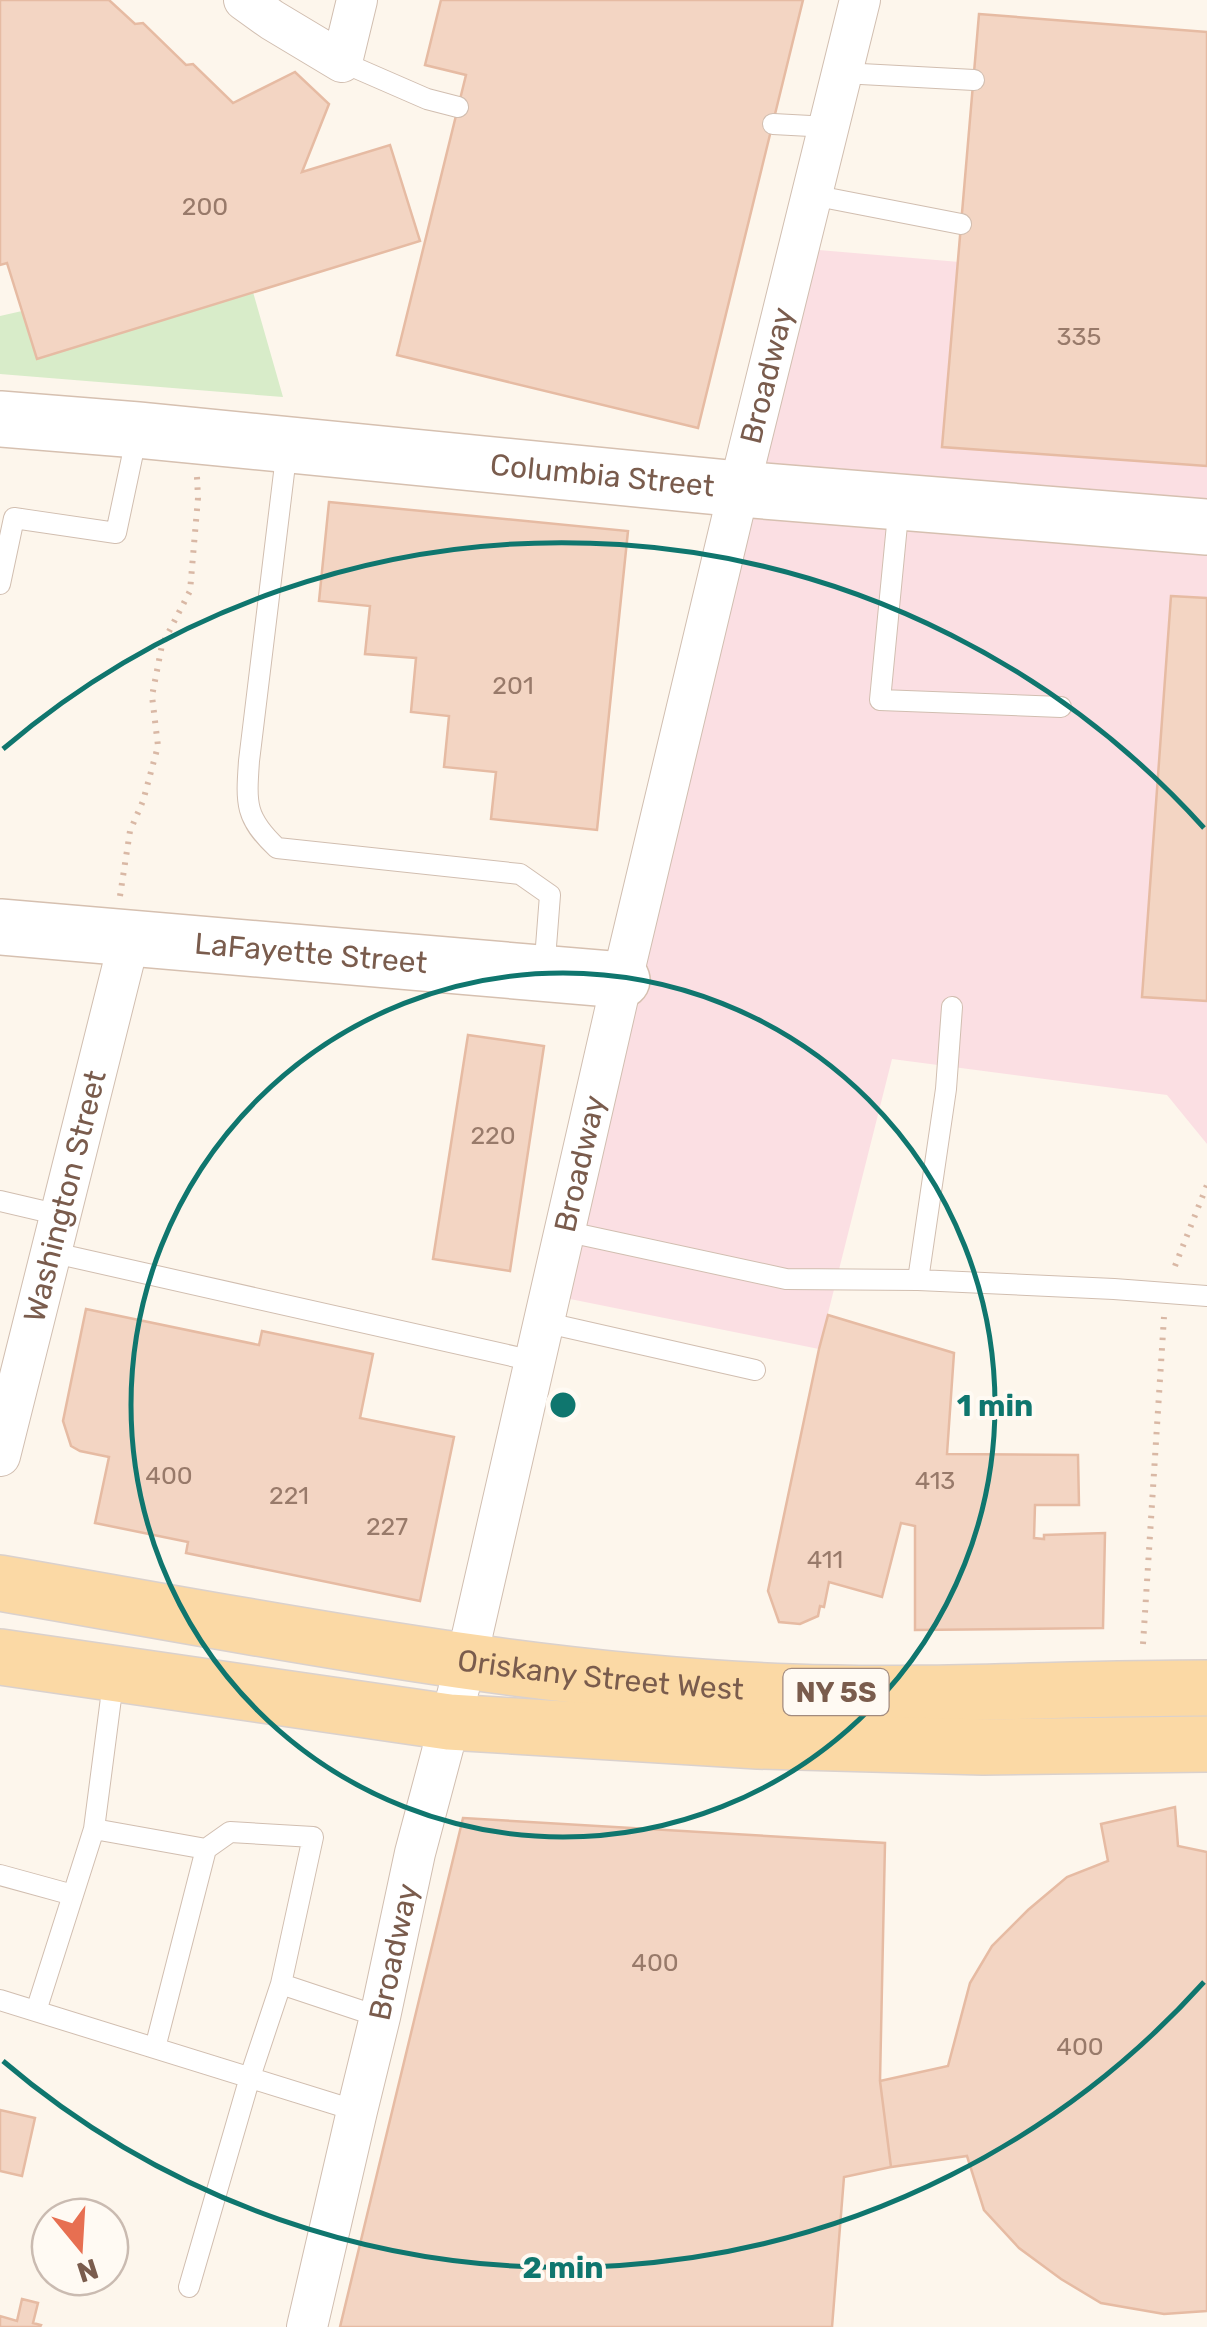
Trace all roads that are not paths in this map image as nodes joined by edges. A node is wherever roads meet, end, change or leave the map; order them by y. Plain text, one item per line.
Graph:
1 (244, 0) edge
2 (357, 0) edge
3 (860, 0) edge
4 (342, 62) junction
5 (842, 73) junction
6 (974, 80) dead end
7 (458, 107) dead end
8 (773, 124) dead end
9 (828, 128) junction
10 (812, 195) junction
11 (961, 224) dead end
12 (0, 419) edge
13 (138, 430) junction
14 (288, 445) junction
15 (739, 488) junction
16 (899, 502) junction
17 (1207, 527) edge
18 (0, 584) edge
19 (1061, 706) dead end
20 (124, 921) junction
21 (0, 927) edge
22 (544, 974) junction
23 (622, 980) junction
24 (952, 1007) dead end
25 (0, 1202) edge
26 (564, 1231) junction
27 (55, 1234) junction
28 (918, 1280) junction
29 (1207, 1296) edge
30 (543, 1322) junction
31 (534, 1361) junction
32 (756, 1370) dead end
33 (0, 1456) edge
34 (0, 1583) edge
35 (0, 1658) edge
36 (466, 1662) junction
37 (114, 1674) junction
38 (1207, 1688) edge
39 (449, 1722) junction
40 (1207, 1744) edge
41 (94, 1829) junction
42 (206, 1849) junction
43 (0, 1875) edge
44 (73, 1895) junction
45 (281, 1984) junction
46 (0, 2000) edge
47 (36, 2010) junction
48 (380, 2016) junction
49 (155, 2048) junction
50 (250, 2077) junction
51 (356, 2110) junction
52 (189, 2287) dead end
53 (308, 2327) edge

1 - 4 street
2 - 4 street
3 - 5 street, Broadway
4 - 7 lane
5 - 6 lane
5 - 9 street, Broadway
8 - 9 lane
9 - 10 street, Broadway
10 - 11 lane
10 - 15 street, Broadway
12 - 13 street, Columbia Street
13 - 14 street, Columbia Street
13 - 18 lane
14 - 15 street, Columbia Street
14 - 22 lane
15 - 16 street, Columbia Street
15 - 23 street, Broadway
16 - 17 street, Columbia Street
16 - 19 lane
20 - 21 street, LaFayette Street
20 - 22 street, LaFayette Street
20 - 27 street, Washington Street
22 - 23 street, LaFayette Street
23 - 26 street, Broadway
24 - 28 lane
25 - 27 lane
26 - 28 lane
26 - 30 street, Broadway
27 - 31 lane
27 - 33 street, Washington Street
28 - 29 lane
30 - 31 street, Broadway
30 - 32 lane
31 - 36 street, Broadway
34 - 36 main road, Oriskany Street West / NY 5S
35 - 37 main road, Oriskany Street West / NY 5S
36 - 38 main road, Oriskany Street West / NY 5S
36 - 39 street, Broadway
37 - 39 main road, Oriskany Street West / NY 5S
37 - 41 lane
39 - 40 main road, Oriskany Street West / NY 5S
39 - 48 street, Broadway
41 - 42 lane
41 - 44 lane
42 - 45 lane
42 - 49 lane
43 - 44 lane
44 - 47 lane
45 - 48 lane
45 - 50 lane
46 - 47 lane
47 - 49 lane
48 - 51 street, Broadway
49 - 50 lane
50 - 51 lane
50 - 52 lane
51 - 53 street, Broadway

